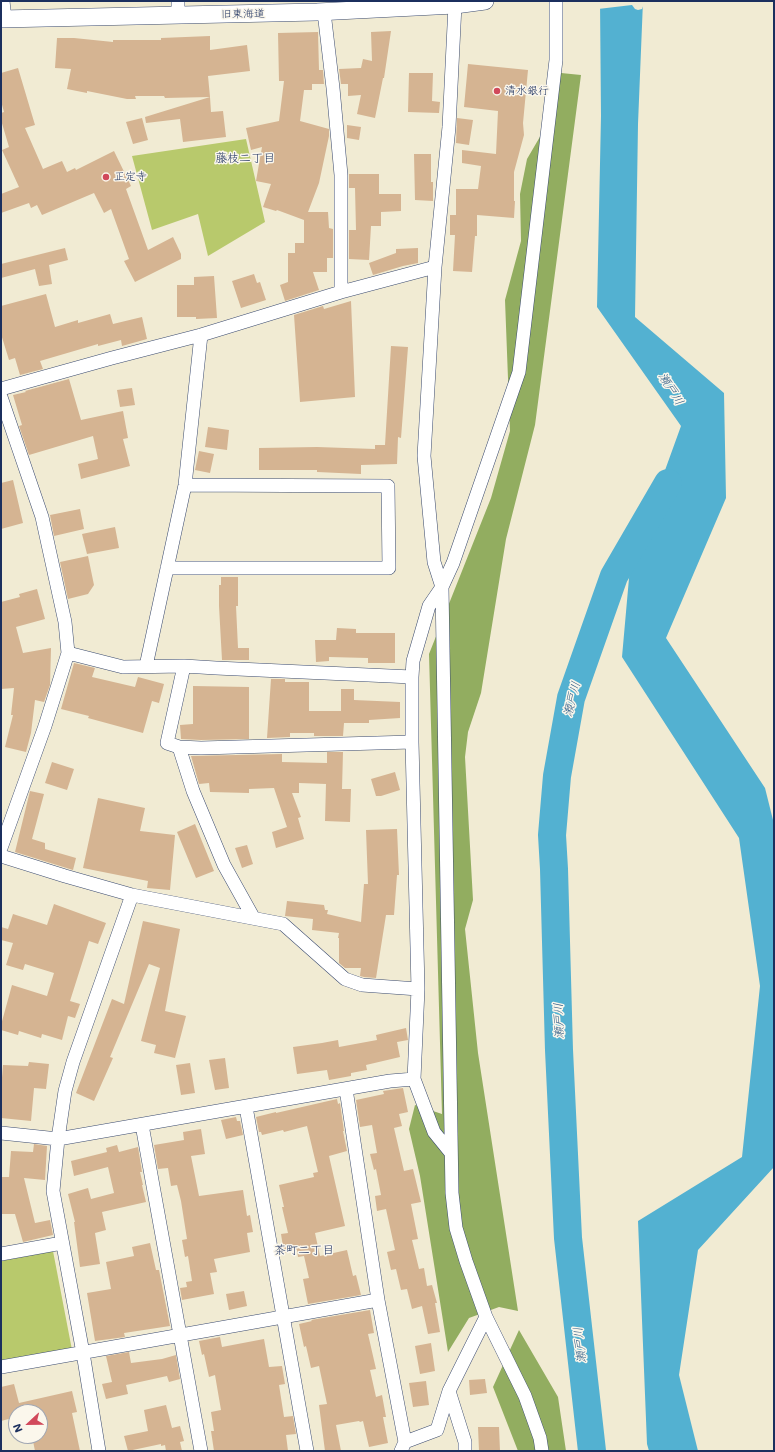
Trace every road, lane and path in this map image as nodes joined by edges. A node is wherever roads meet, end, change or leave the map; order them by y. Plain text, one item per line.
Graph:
1 (3, 1) edge
2 (485, 1) edge
3 (556, 1) edge
4 (394, 5) edge
5 (455, 5) junction
6 (178, 8) edge
7 (320, 8) edge
8 (3, 19) edge
9 (435, 267) junction
10 (341, 292) junction
11 (201, 335) junction
12 (1, 389) edge
13 (1, 397) edge
14 (185, 485) junction
15 (167, 568) junction
16 (442, 587) junction
17 (68, 653) junction
18 (146, 666) junction
19 (184, 666) junction
20 (412, 677) junction
21 (412, 742) junction
22 (179, 748) junction
23 (1, 848) edge
24 (1, 856) edge
25 (132, 895) junction
26 (253, 918) junction
27 (418, 989) junction
28 (414, 1079) junction
29 (346, 1089) junction
30 (246, 1107) junction
31 (142, 1125) junction
32 (1, 1133) edge
33 (58, 1138) junction
34 (451, 1153) junction
35 (62, 1243) junction
36 (1, 1254) edge
37 (378, 1300) junction
38 (284, 1317) junction
39 (486, 1317) junction
40 (181, 1335) junction
41 (83, 1353) junction
42 (1, 1367) edge
43 (449, 1391) junction
44 (403, 1446) edge
45 (99, 1451) edge
46 (201, 1451) edge
47 (308, 1451) edge
48 (465, 1451) edge
49 (542, 1451) edge

1 - 8 street
2 - 5 street, 旧東海道
3 - 16 street
4 - 5 street, 旧東海道
4 - 7 street, 旧東海道
5 - 9 street
6 - 7 street, 旧東海道
6 - 8 street, 旧東海道
7 - 10 street
9 - 10 street
9 - 16 street
10 - 11 street
11 - 12 street
11 - 14 street
13 - 17 street
14 - 15 street
14 - 15 street
15 - 18 street
16 - 20 street
16 - 34 street
17 - 18 street
17 - 23 street
18 - 19 street
19 - 20 street
19 - 22 street
20 - 21 street
21 - 22 street
21 - 27 street
22 - 26 street
24 - 25 street
25 - 26 street
25 - 33 street
26 - 27 street
27 - 28 street
28 - 29 street
28 - 34 street
29 - 30 street
29 - 37 street
30 - 31 street
30 - 38 street
31 - 33 street
31 - 40 street
32 - 33 street
33 - 35 street
34 - 39 street
35 - 36 street
35 - 41 street
37 - 38 street
37 - 44 street
38 - 40 street
38 - 47 street
39 - 43 street
39 - 49 street
40 - 41 street
40 - 46 street
41 - 42 street
41 - 45 street
43 - 44 street
43 - 48 street

